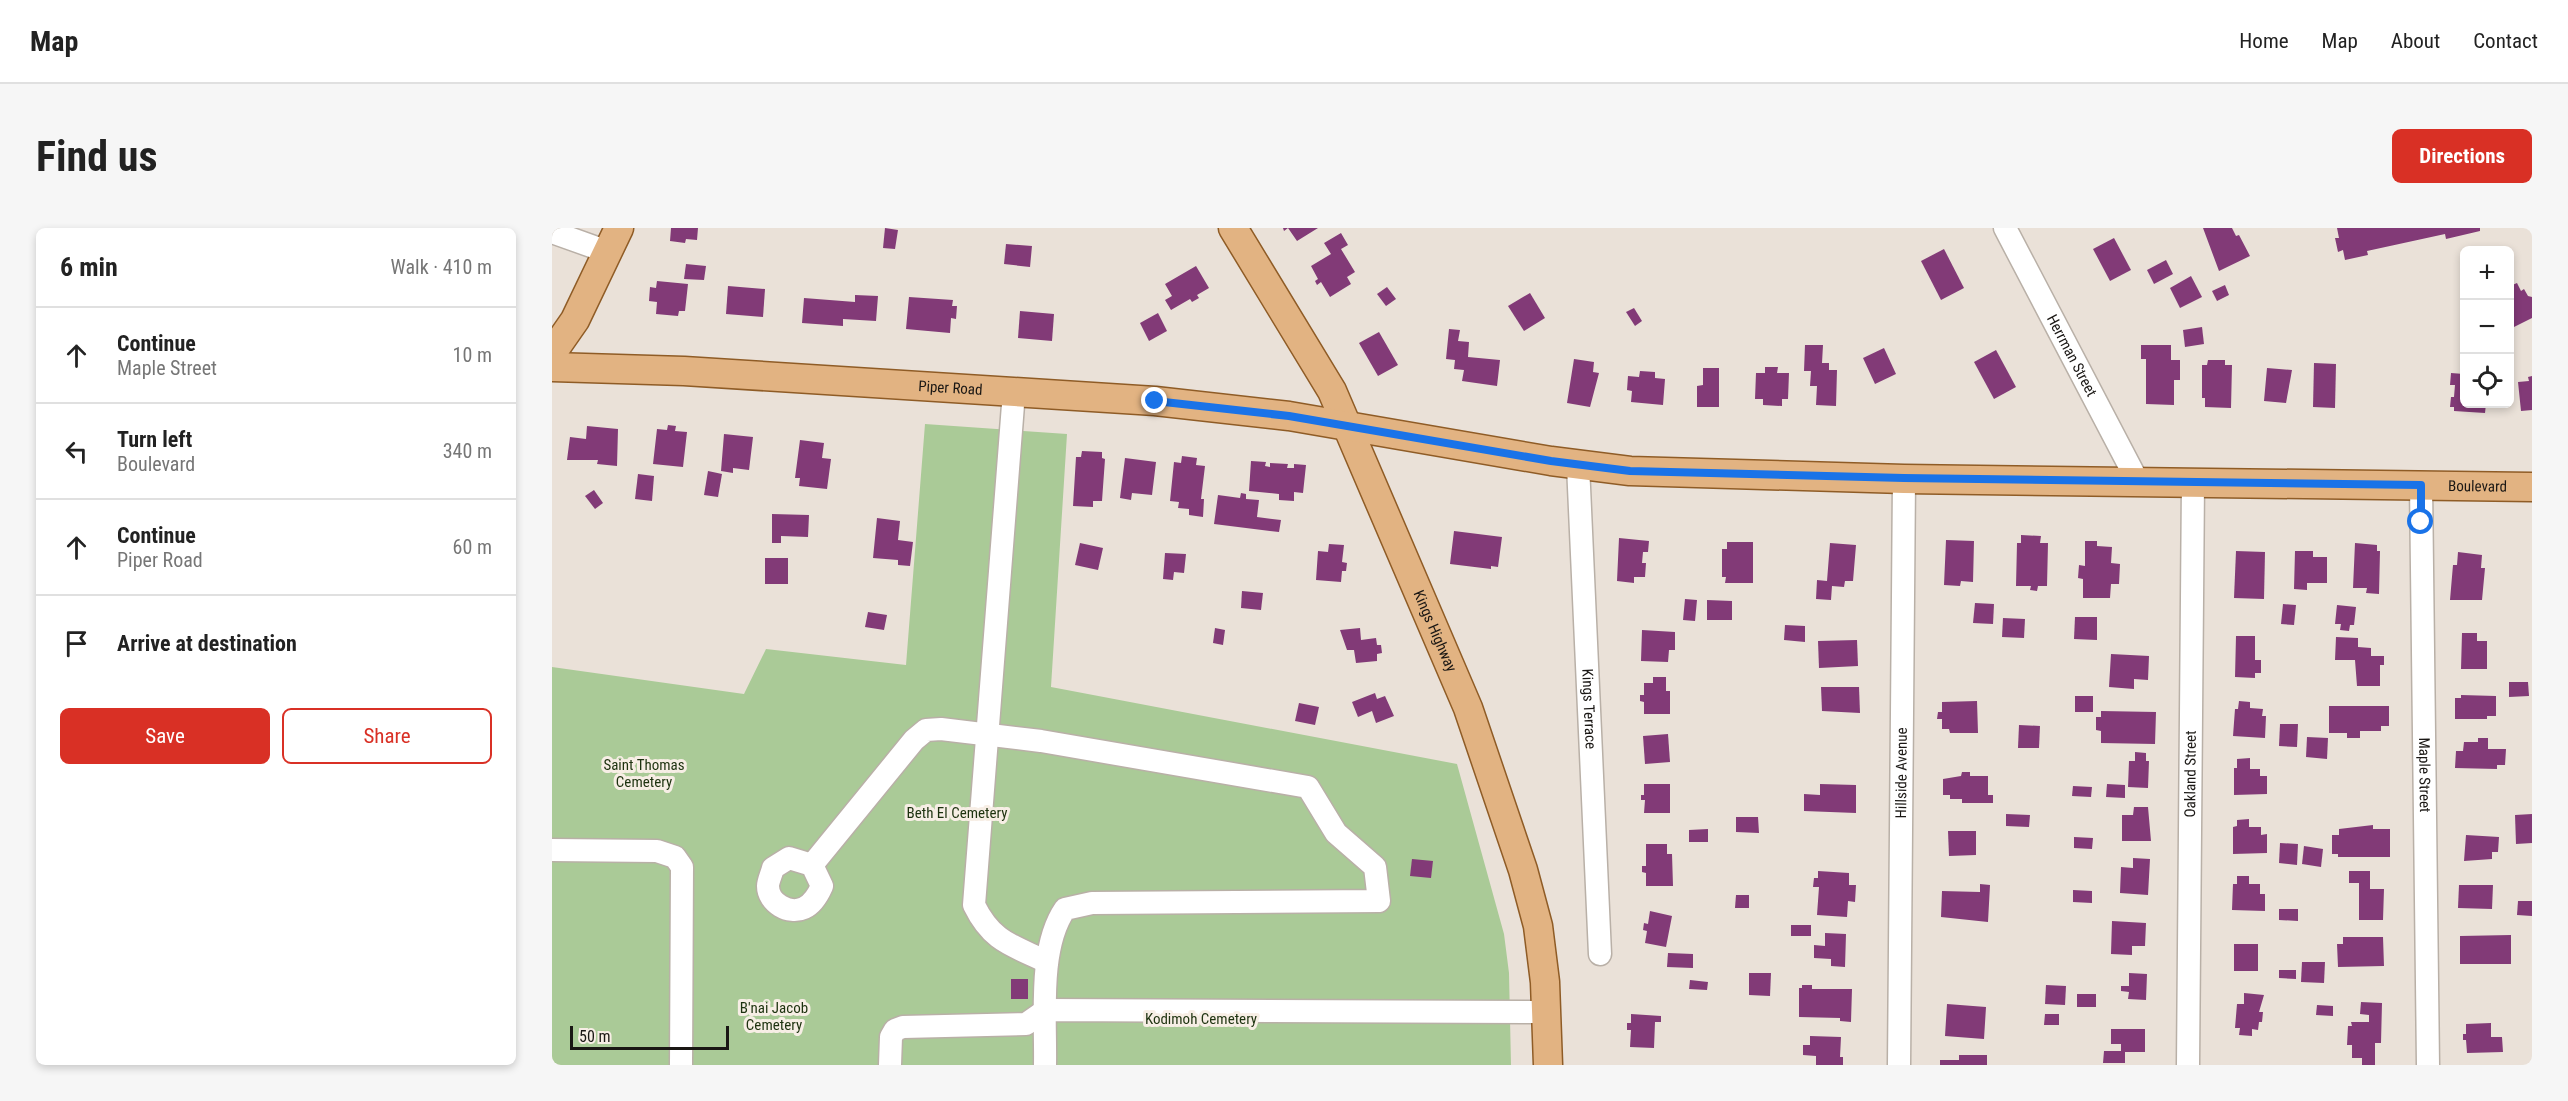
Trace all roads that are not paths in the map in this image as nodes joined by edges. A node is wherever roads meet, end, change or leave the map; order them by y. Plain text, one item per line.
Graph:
1 (1233, 228) edge
2 (2005, 228) edge
3 (552, 232) edge
4 (614, 240) edge
5 (552, 353) edge
6 (552, 367) edge
7 (1014, 392) junction
8 (1347, 425) junction
9 (1578, 465) junction
10 (1904, 478) junction
11 (2138, 482) junction
12 (2193, 482) junction
13 (2421, 485) junction
14 (2532, 487) edge
15 (989, 734) junction
16 (552, 850) edge
17 (812, 865) dead end
18 (1600, 954) dead end
19 (1047, 962) junction
20 (1046, 1010) junction
21 (1547, 1012) junction
22 (681, 1065) edge
23 (890, 1065) edge
24 (1045, 1065) edge
25 (1548, 1065) edge
26 (1899, 1065) edge
27 (2188, 1065) edge
28 (2428, 1065) edge

1 - 8 main road, Kings Highway
2 - 11 street, Herrman Street
3 - 4 street
4 - 5 main road
6 - 7 main road, Piper Road
7 - 8 main road, Piper Road
7 - 15 street
8 - 9 main road, Boulevard
8 - 21 main road, Kings Highway
9 - 10 main road, Boulevard
9 - 18 street, Kings Terrace
10 - 11 main road, Boulevard
10 - 26 street, Hillside Avenue
11 - 12 main road, Boulevard
12 - 13 main road, Boulevard
12 - 27 street, Oakland Street
13 - 14 main road, Boulevard
13 - 28 street, Maple Street
15 - 17 street
15 - 19 street
15 - 19 street
16 - 22 street
19 - 20 street
20 - 21 street
20 - 23 street
20 - 24 street
21 - 25 main road, Kings Highway

